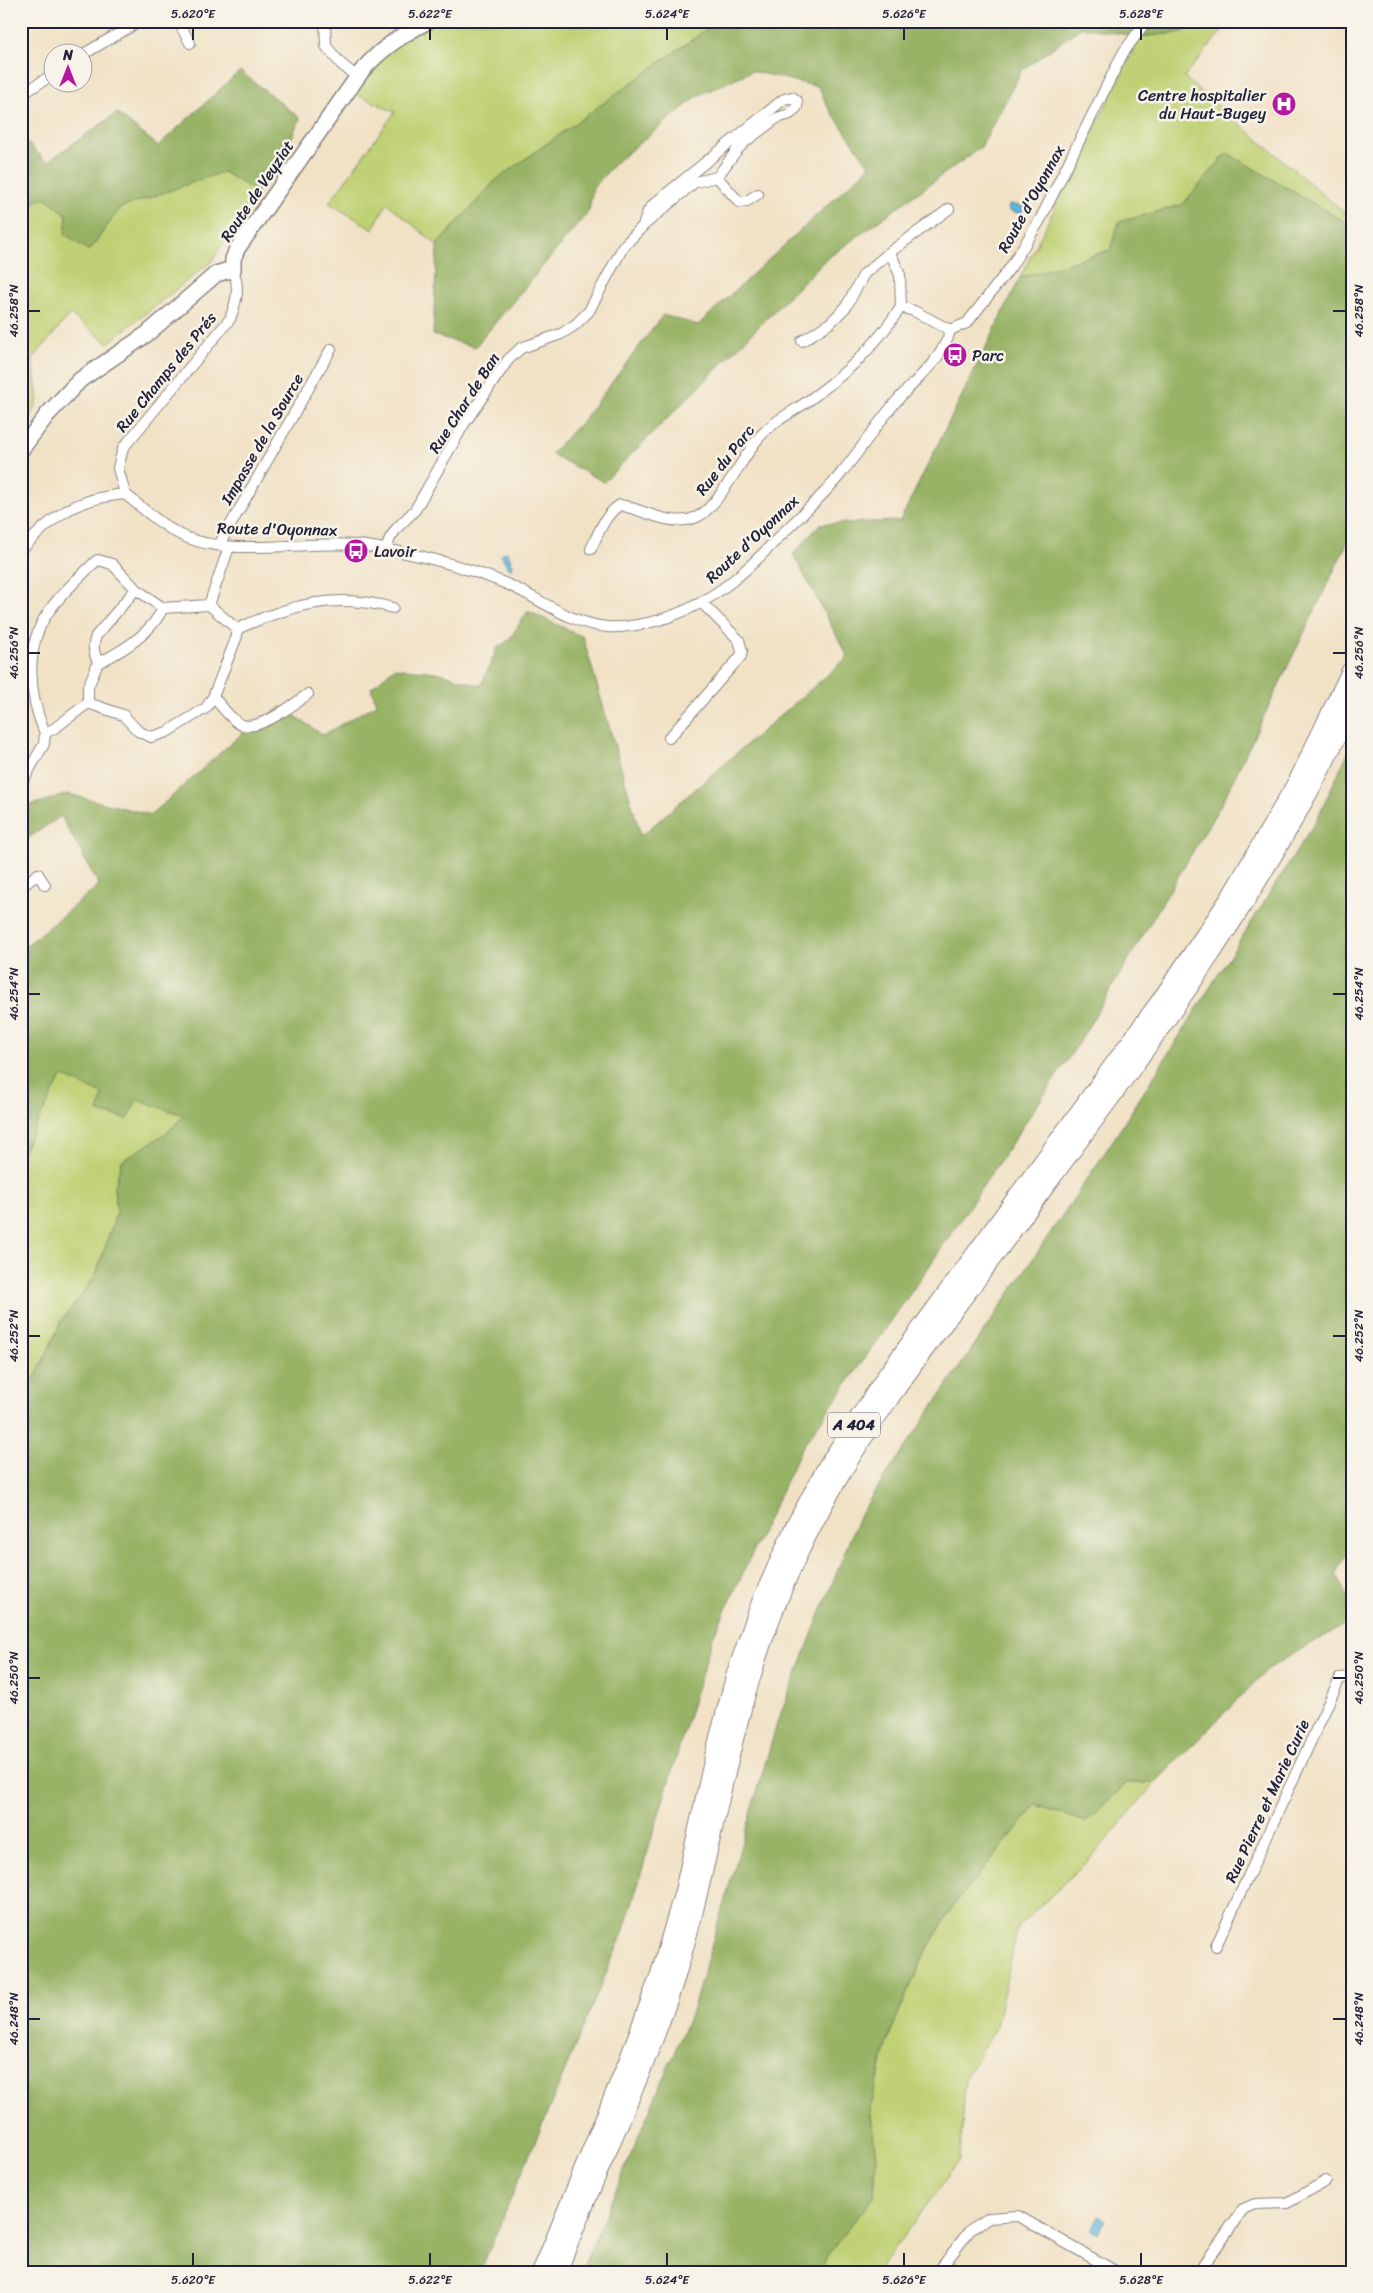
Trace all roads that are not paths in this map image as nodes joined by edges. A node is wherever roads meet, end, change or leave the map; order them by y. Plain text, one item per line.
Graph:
1 (140, 21) edge
2 (178, 21) edge
3 (326, 21) edge
4 (428, 21) edge
5 (1146, 21) edge
6 (190, 43) dead end
7 (92, 49) edge
8 (357, 77) junction
9 (42, 81) edge
10 (21, 95) edge
11 (716, 177) junction
12 (758, 194) dead end
13 (949, 209) dead end
14 (643, 226) junction
15 (890, 252) junction
16 (233, 269) junction
17 (901, 307) junction
18 (950, 330) junction
19 (802, 341) dead end
20 (331, 349) dead end
21 (21, 450) edge
22 (125, 494) junction
23 (224, 546) junction
24 (21, 550) edge
25 (386, 550) junction
26 (591, 550) dead end
27 (136, 589) junction
28 (702, 603) junction
29 (209, 605) junction
30 (163, 608) junction
31 (393, 608) dead end
32 (237, 629) junction
33 (98, 663) junction
34 (1352, 670) edge
35 (308, 694) dead end
36 (213, 697) junction
37 (88, 703) junction
38 (1352, 704) edge
39 (45, 733) junction
40 (669, 738) dead end
41 (21, 784) edge
42 (46, 885) dead end
43 (21, 887) edge
44 (1352, 1677) edge
45 (1216, 1946) dead end
46 (1326, 2181) dead end
47 (542, 2272) edge
48 (557, 2272) edge
49 (938, 2272) edge
50 (1117, 2272) edge
51 (1199, 2272) edge

1 - 7 street
2 - 6 street
3 - 8 street
4 - 8 street, Route de Veyziat
5 - 18 street, Route d'Oyonnax
8 - 16 street, Route de Veyziat
9 - 10 street
11 - 12 street
11 - 14 street, Rue Char de Ban
11 - 14 street, Rue Char de Ban
13 - 15 street
14 - 25 street, Rue Char de Ban
15 - 17 street
15 - 19 street
16 - 21 street, Route de Veyziat
16 - 22 street, Rue Champs des Prés
17 - 18 street
17 - 26 street, Rue du Parc
18 - 28 street, Route d'Oyonnax
20 - 23 street, Impasse de la Source
22 - 23 street, Route d'Oyonnax
22 - 24 street
23 - 25 street, Route d'Oyonnax
23 - 29 street, Impasse de la Source
25 - 28 street, Route d'Oyonnax
27 - 30 street
27 - 33 street
27 - 39 street
28 - 40 street
29 - 30 street
29 - 32 street
30 - 33 street
31 - 32 street
32 - 36 street
33 - 37 street
34 - 47 highway, A 404
35 - 36 street
36 - 37 street
37 - 39 street
38 - 48 highway, A 404
39 - 41 street
42 - 43 street
44 - 45 street, Rue Pierre et Marie Curie
46 - 51 street
49 - 50 street

